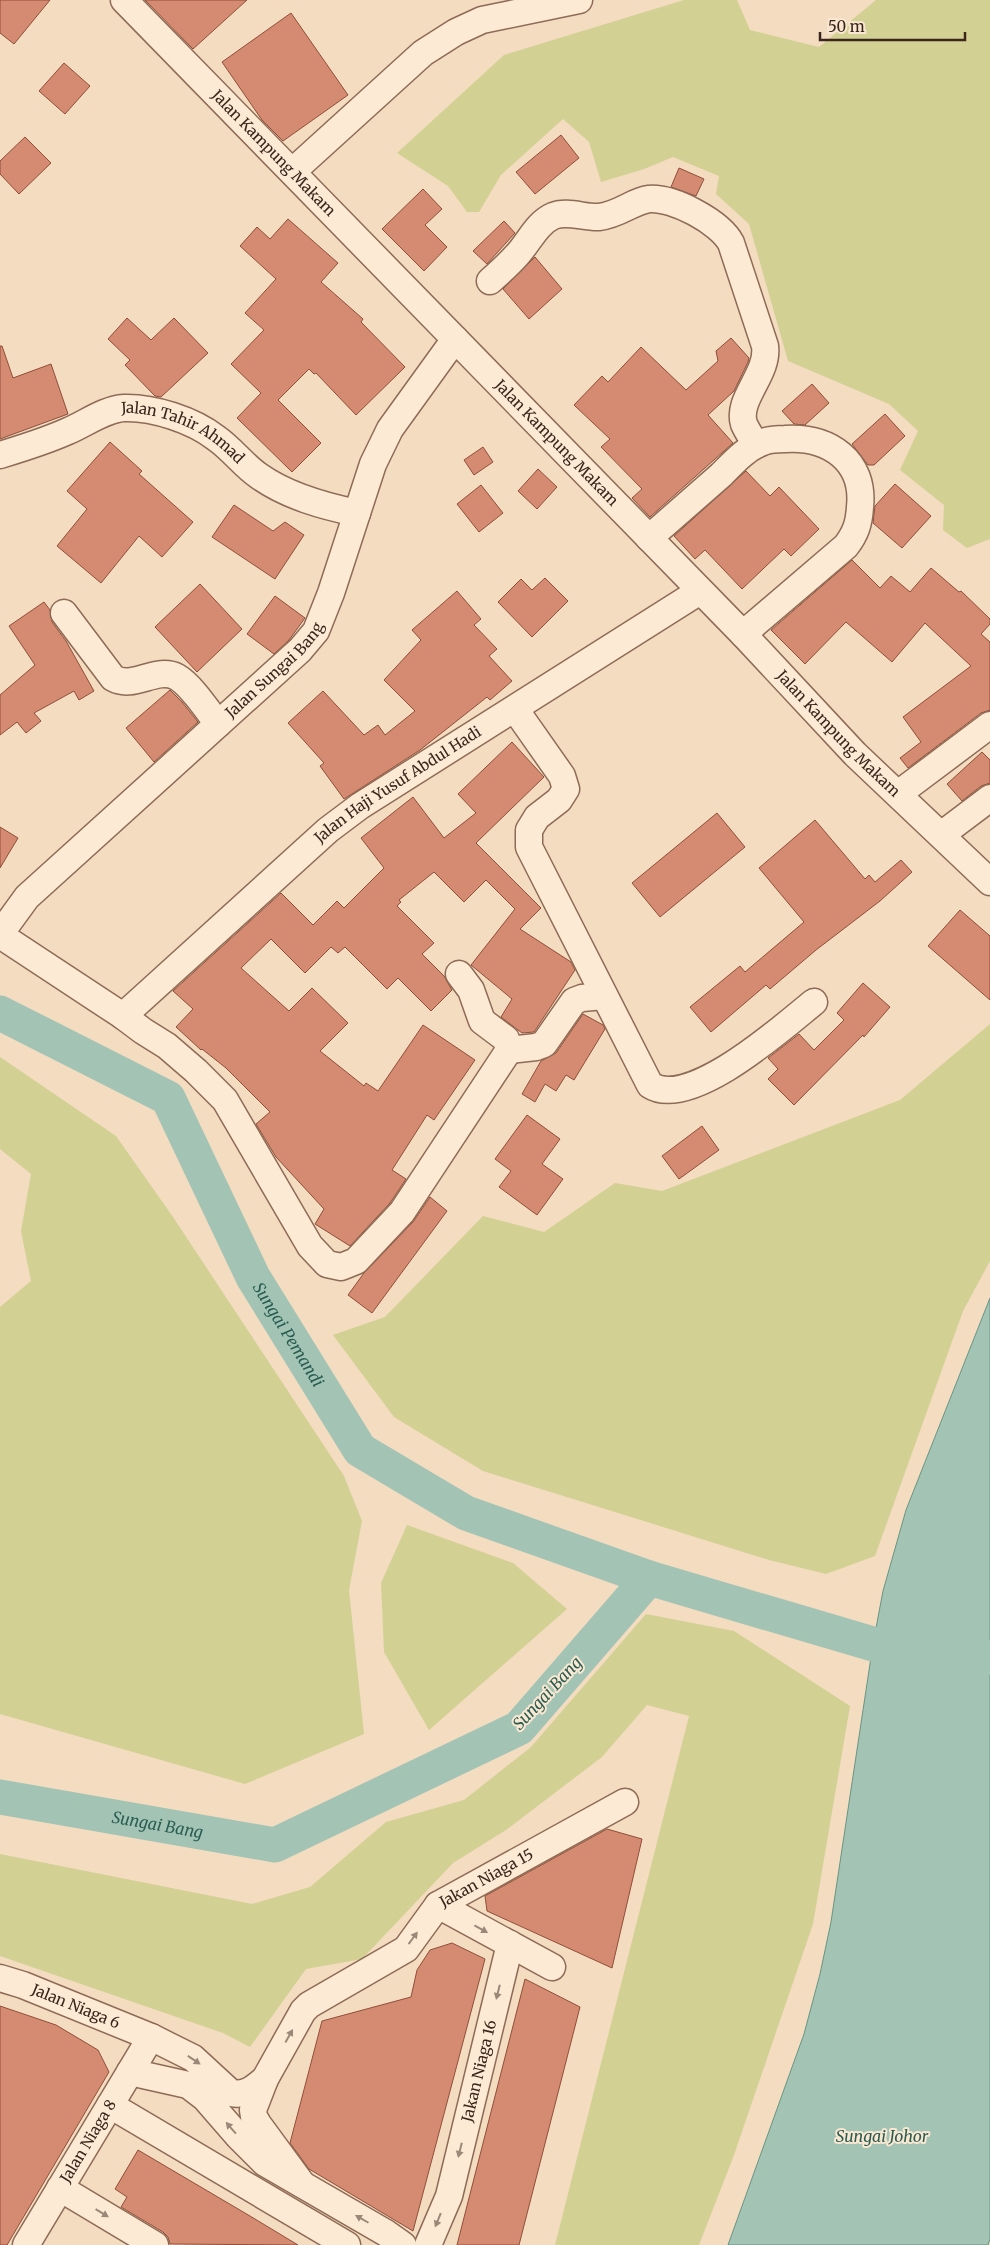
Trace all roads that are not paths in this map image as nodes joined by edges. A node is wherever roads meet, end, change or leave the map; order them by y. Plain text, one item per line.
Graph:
1 (124, 0) edge
2 (480, 0) edge
3 (579, 0) edge
4 (456, 32) junction
5 (293, 171) junction
6 (490, 281) dead end
7 (455, 339) junction
8 (756, 445) junction
9 (0, 455) edge
10 (357, 513) junction
11 (649, 538) junction
12 (700, 591) junction
13 (64, 614) dead end
14 (743, 634) junction
15 (515, 709) junction
16 (218, 724) junction
17 (990, 725) edge
18 (898, 794) junction
19 (990, 798) edge
20 (941, 835) junction
21 (990, 882) edge
22 (0, 935) edge
23 (459, 974) dead end
24 (604, 996) junction
25 (814, 1002) dead end
26 (123, 1016) junction
27 (509, 1050) junction
28 (625, 1802) dead end
29 (438, 1905) junction
30 (510, 1944) junction
31 (552, 1967) dead end
32 (0, 1978) edge
33 (151, 2037) junction
34 (130, 2072) junction
35 (265, 2079) junction
36 (110, 2105) junction
37 (302, 2184) junction
38 (60, 2188) junction
39 (26, 2245) edge
40 (155, 2245) edge
41 (347, 2245) edge
42 (402, 2245) edge
43 (428, 2245) edge

1 - 5 street, Jalan Kampung Makam
2 - 4 street
3 - 4 street
4 - 5 street
5 - 7 street, Jalan Kampung Makam
6 - 8 street
7 - 10 street, Jalan Sungai Bang
7 - 11 street, Jalan Kampung Makam
8 - 11 street
8 - 14 street
9 - 10 street, Jalan Tahir Ahmad
10 - 16 street, Jalan Sungai Bang
11 - 12 street, Jalan Kampung Makam
12 - 14 street, Jalan Kampung Makam
12 - 15 street, Jalan Haji Yusuf Abdul Hadi
13 - 16 street
14 - 18 street, Jalan Kampung Makam
15 - 24 street
15 - 26 street, Jalan Haji Yusuf Abdul Hadi
16 - 22 street, Jalan Sungai Bang
17 - 18 street
18 - 20 street, Jalan Kampung Makam
19 - 20 street
20 - 21 street, Jalan Kampung Makam
22 - 26 street
23 - 27 street
24 - 25 street
24 - 27 street
26 - 27 street
28 - 29 street, Jakan Niaga 15
29 -> 30 street
35 -> 29 street, Jakan Niaga 15
30 - 31 street
30 -> 43 street, Jakan Niaga 16
32 - 33 street, Jalan Niaga 6
33 - 34 street, Jalan Niaga 8
33 -> 35 street, Jalan Niaga 6
34 - 36 street, Jalan Niaga 8
37 -> 34 street
35 - 37 street, Jakan Niaga 15
36 - 38 street, Jalan Niaga 8
36 - 41 street
42 -> 37 street
38 - 39 street, Jalan Niaga 8
38 -> 40 street

